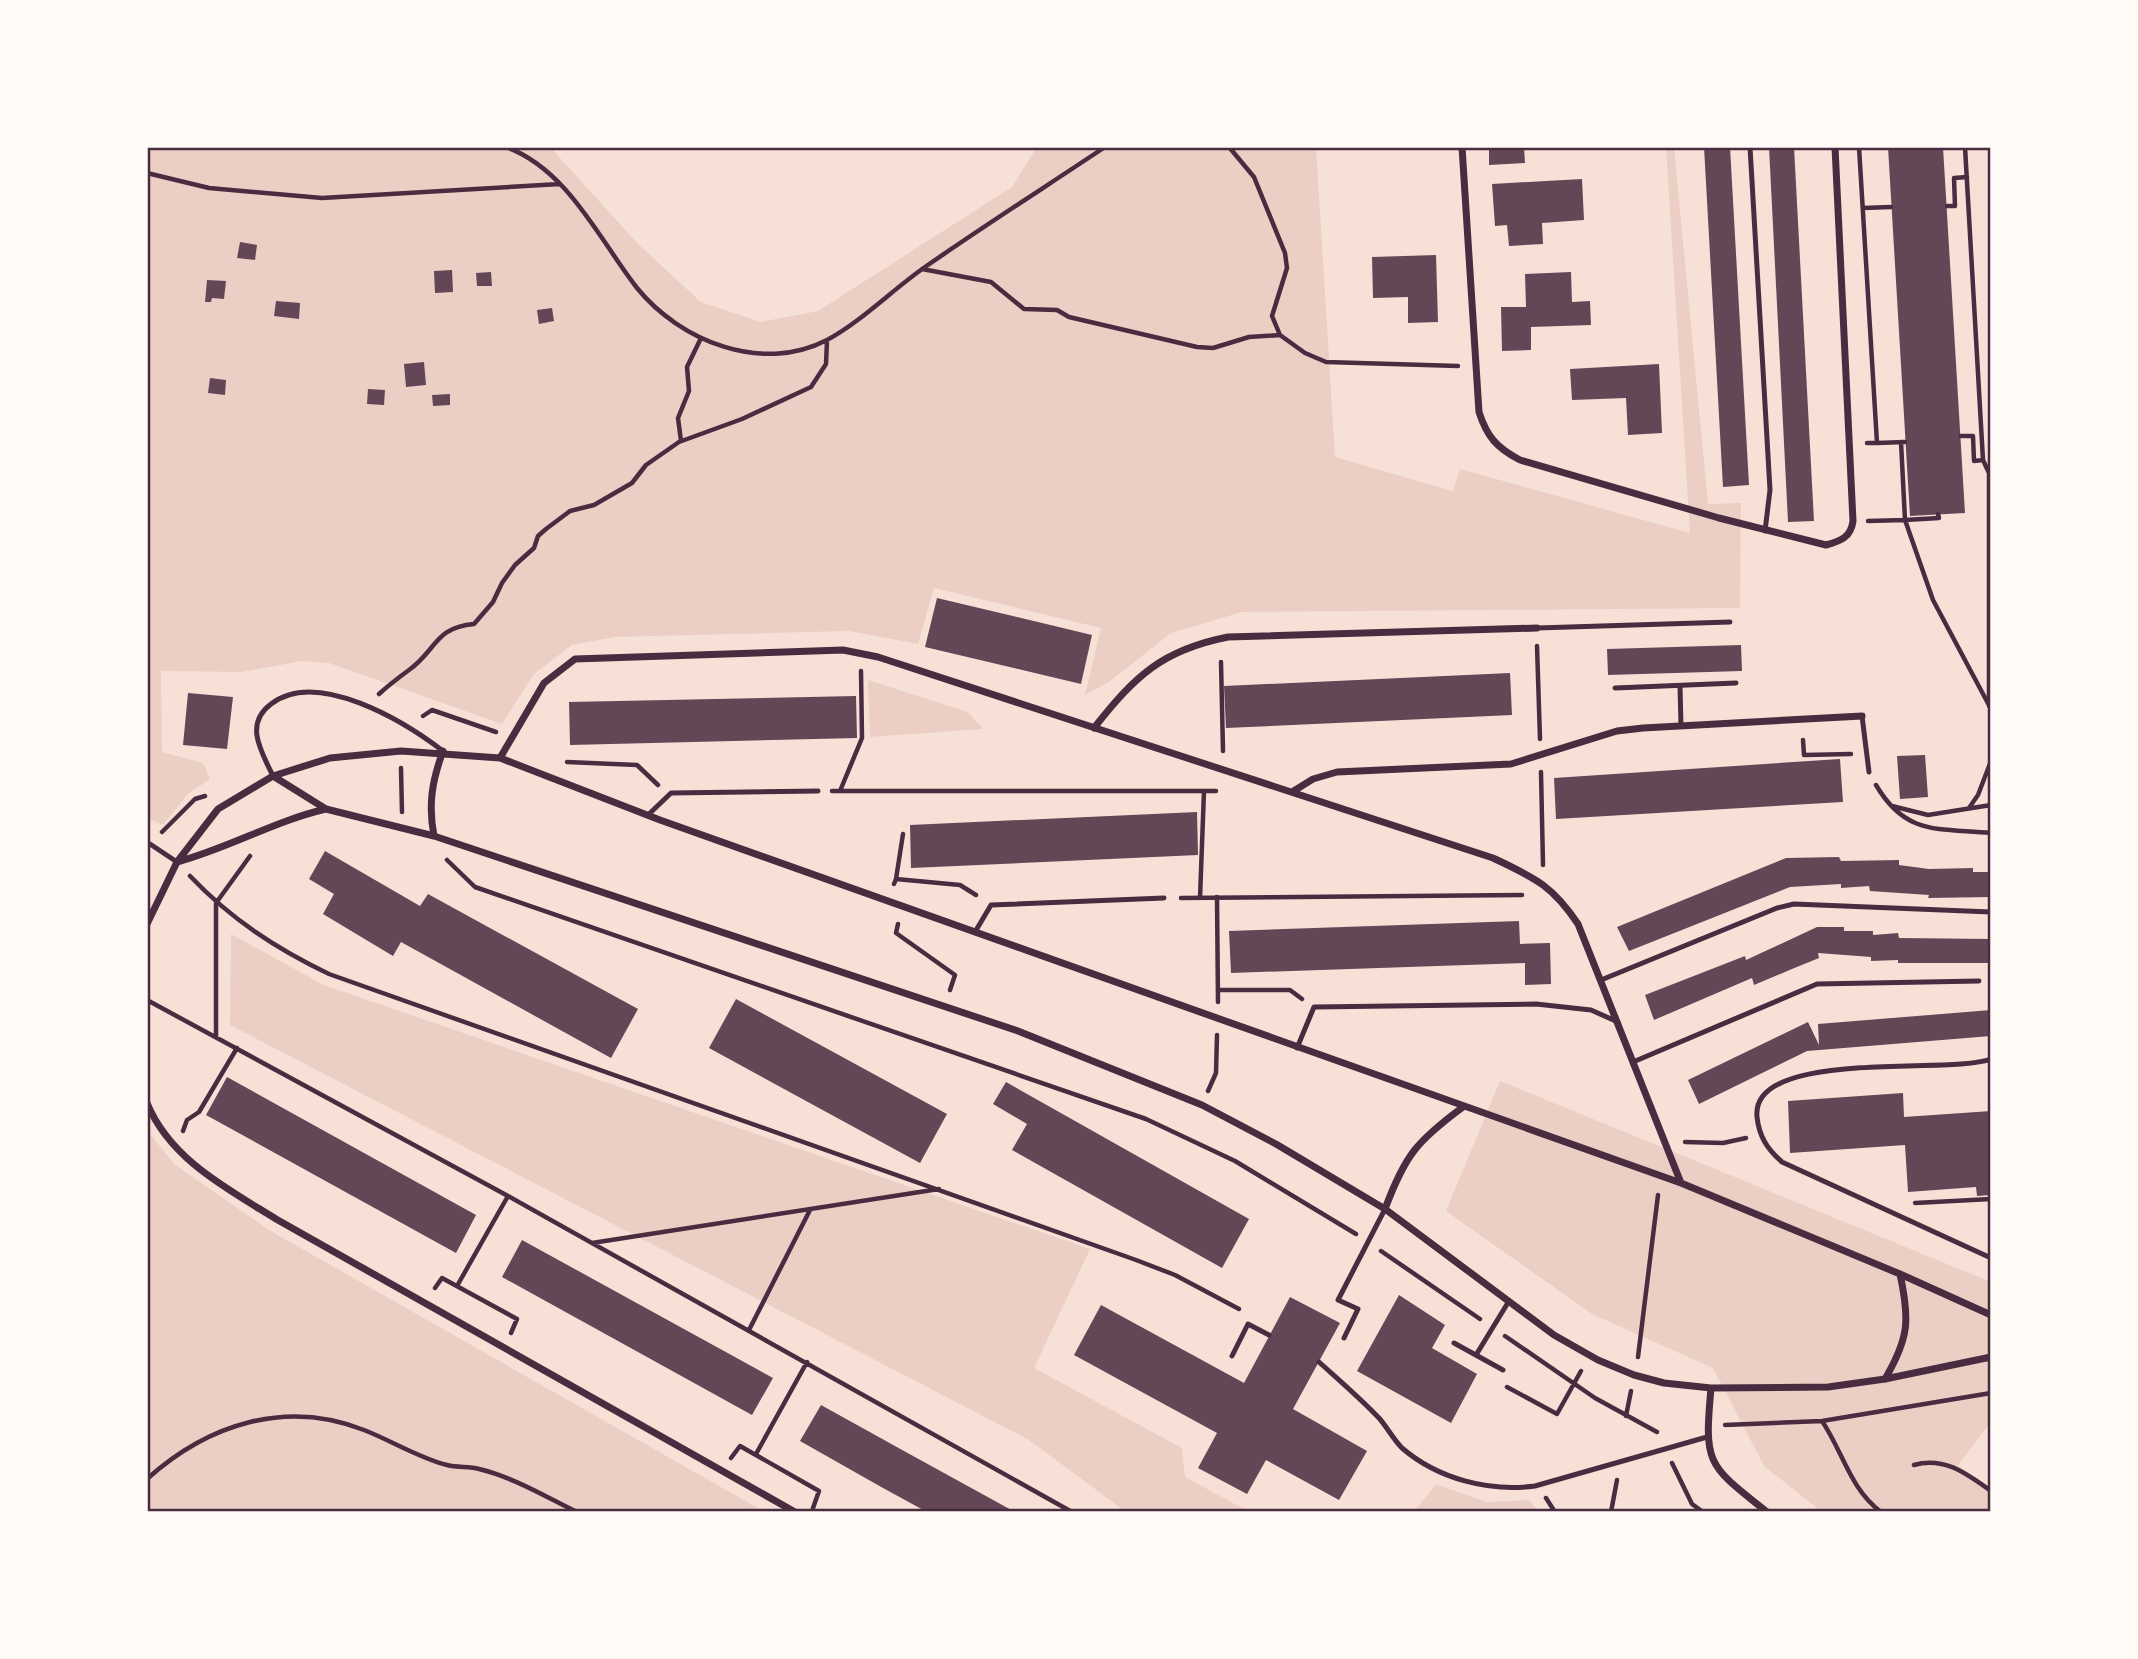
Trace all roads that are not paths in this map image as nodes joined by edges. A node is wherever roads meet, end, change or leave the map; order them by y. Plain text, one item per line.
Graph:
1 (1462, 147) edge
2 (1750, 147) edge
3 (1835, 147) edge
4 (1765, 531) junction
5 (1730, 622) dead end
6 (1537, 628) joint
7 (1736, 683) dead end
8 (1680, 686) junction
9 (1615, 688) dead end
10 (1862, 716) joint
11 (1681, 726) junction
12 (1094, 728) junction
13 (443, 751) junction
14 (500, 758) junction
15 (1869, 772) road end
16 (273, 776) junction
17 (818, 791) road end
18 (1292, 792) junction
19 (326, 809) junction
20 (648, 815) junction
21 (433, 836) junction
22 (149, 843) edge
23 (177, 862) junction
24 (1164, 898) road end
25 (1991, 912) edge
26 (147, 924) edge
27 (975, 932) junction
28 (1601, 980) junction
29 (1979, 981) dead end
30 (1618, 1022) junction
31 (1297, 1048) junction
32 (1991, 1059) edge
33 (1633, 1062) junction
34 (147, 1103) edge
35 (1462, 1107) junction
36 (1681, 1183) junction
37 (1385, 1209) junction
38 (1991, 1258) edge
39 (1900, 1274) junction
40 (1508, 1300) junction
41 (1991, 1315) edge
42 (1269, 1335) dead end
43 (1344, 1338) dead end
44 (1454, 1343) dead end
45 (1476, 1355) junction
46 (1231, 1356) dead end
47 (1991, 1357) edge
48 (1319, 1362) dead end
49 (1503, 1370) dead end
50 (1885, 1379) junction
51 (1711, 1388) junction
52 (1707, 1437) junction
53 (795, 1512) edge
54 (1767, 1512) edge

1 - 4 street
2 - 4 lane
3 - 4 street
5 - 6 lane
6 - 12 street
7 - 8 lane
8 - 9 lane
8 - 11 lane
10 - 11 street
10 - 15 lane
11 - 18 street
12 - 14 street
12 - 18 street
13 - 14 street
13 - 16 street
13 - 16 lane
13 - 21 street
14 - 20 street
16 - 19 street
16 - 23 street
17 - 20 lane
18 - 28 street
19 - 21 street
19 - 23 street
20 - 27 street
21 - 37 street
22 - 23 lane
23 - 26 street
24 - 27 lane
25 - 28 lane
27 - 31 street
28 - 30 street
29 - 33 lane
30 - 31 lane
30 - 33 street
31 - 35 street
32 - 38 lane
33 - 36 street
34 - 53 street
35 - 36 street
35 - 37 street
36 - 39 street
37 - 40 street
37 - 43 lane
39 - 41 street
39 - 50 street
40 - 45 lane
40 - 51 street
42 - 46 lane
44 - 45 lane
45 - 49 lane
47 - 50 street
48 - 52 lane
50 - 51 street
51 - 52 street
52 - 54 street

